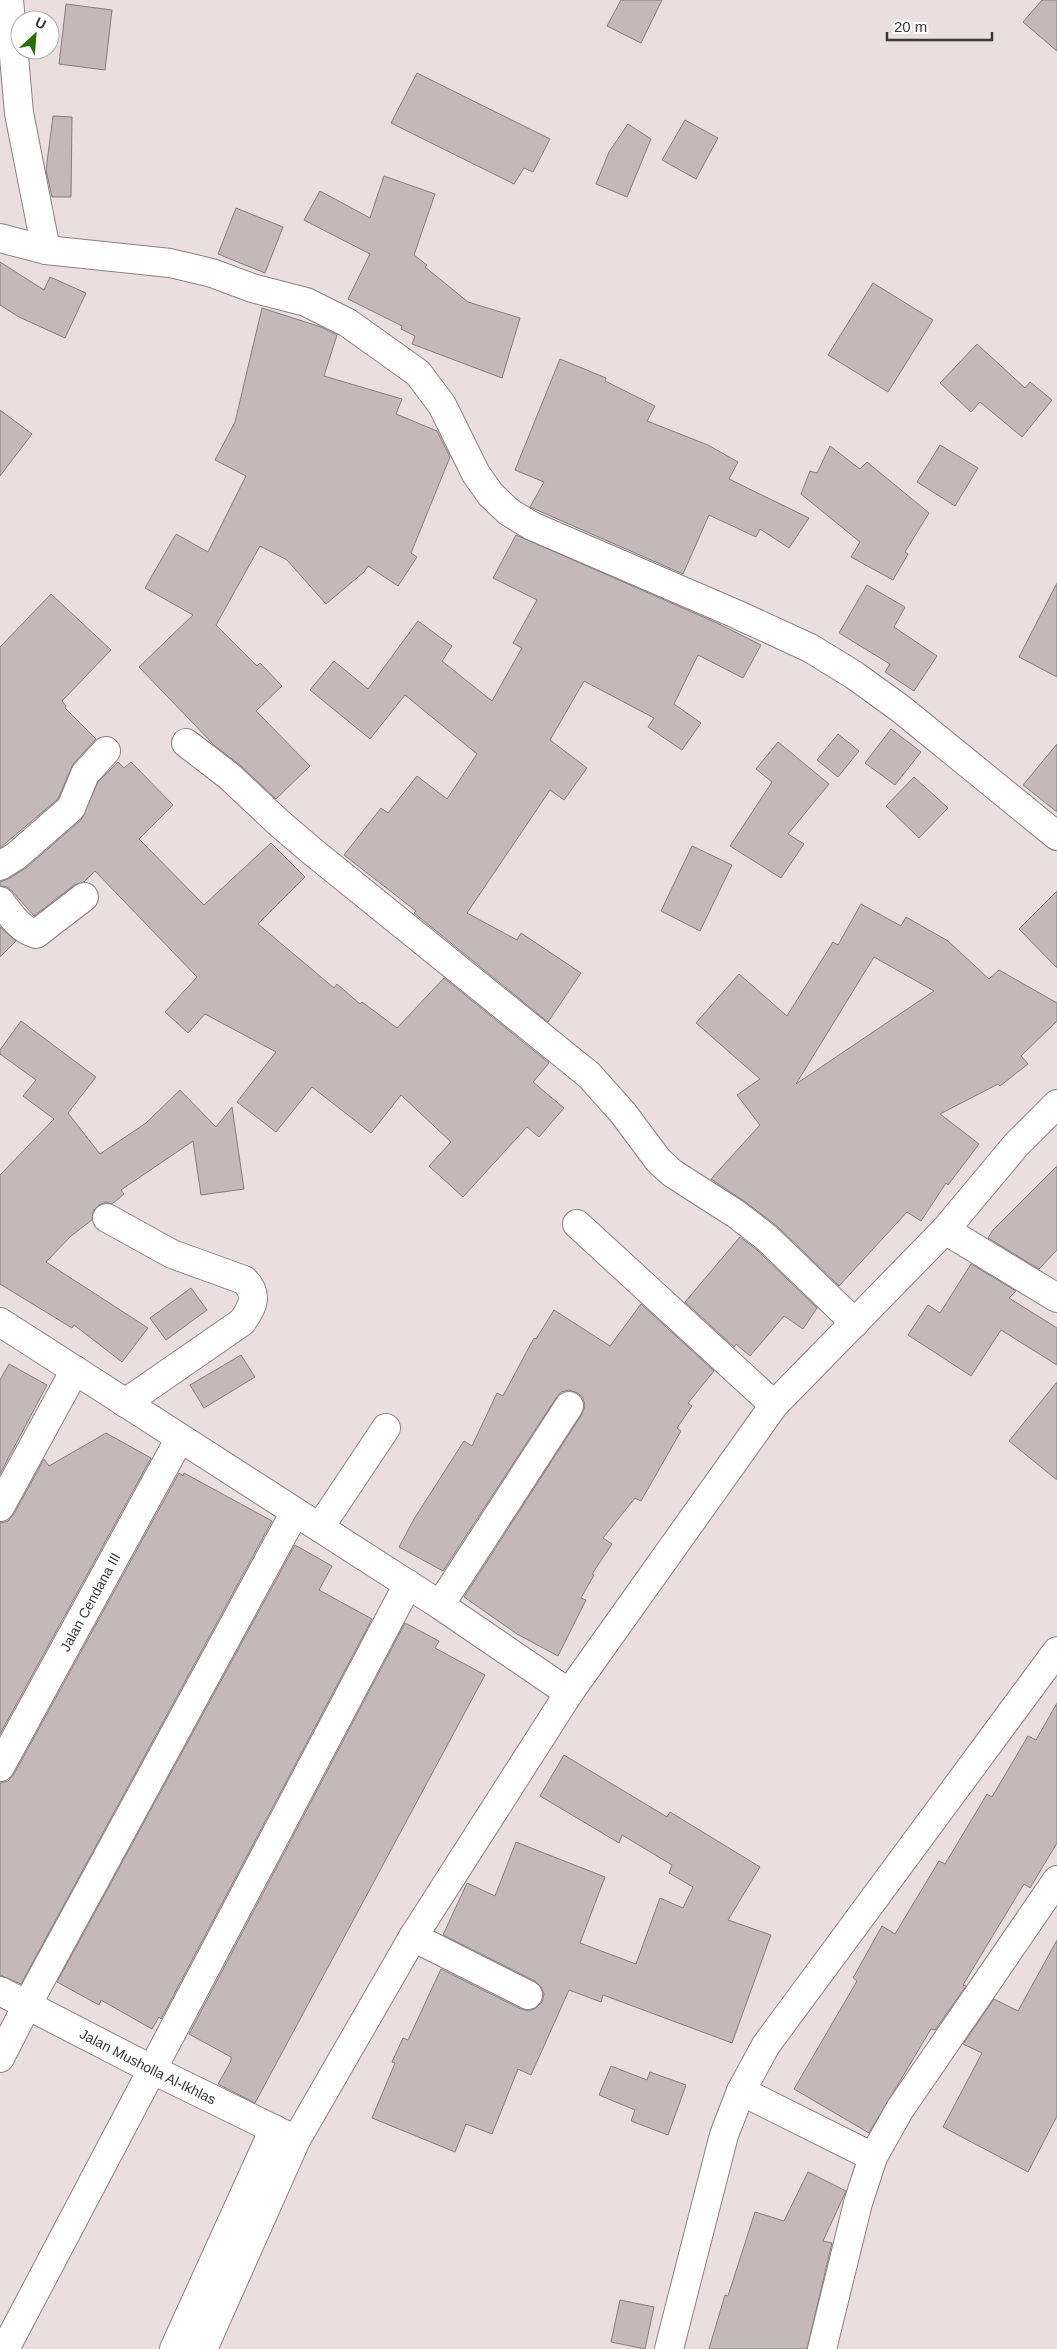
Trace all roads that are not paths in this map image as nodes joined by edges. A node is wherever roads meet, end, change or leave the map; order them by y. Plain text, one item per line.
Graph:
1 (9, 0) edge
2 (0, 238) edge
3 (46, 250) junction
4 (186, 743) dead end
5 (106, 751) dead end
6 (1057, 836) edge
7 (0, 866) edge
8 (84, 897) dead end
9 (0, 901) edge
10 (1057, 1104) edge
11 (107, 1218) dead end
12 (577, 1224) dead end
13 (945, 1230) junction
14 (1057, 1298) edge
15 (0, 1322) edge
16 (855, 1323) junction
17 (75, 1370) junction
18 (125, 1403) junction
19 (774, 1405) junction
20 (569, 1406) dead end
21 (386, 1428) dead end
22 (180, 1438) junction
23 (0, 1507) edge
24 (295, 1512) junction
25 (320, 1527) junction
26 (408, 1584) junction
27 (440, 1605) junction
28 (1057, 1651) edge
29 (569, 1693) junction
30 (0, 1766) edge
31 (1057, 1880) edge
32 (413, 1937) junction
33 (0, 1991) edge
34 (528, 1996) dead end
35 (27, 2005) junction
36 (0, 2058) edge
37 (151, 2069) junction
38 (741, 2091) junction
39 (285, 2135) junction
40 (873, 2157) junction
41 (5, 2349) edge
42 (174, 2349) edge
43 (203, 2349) edge
44 (669, 2349) edge
45 (822, 2349) edge

1 - 3 street
2 - 3 street
3 - 6 street
4 - 16 street
5 - 7 street
8 - 9 street
10 - 13 street
11 - 18 street
12 - 19 street
13 - 14 street
13 - 16 street
15 - 17 street
16 - 19 street
17 - 18 street
17 - 23 street
18 - 22 street
19 - 29 street
20 - 27 street
21 - 25 street
22 - 24 street
22 - 30 street, Jalan Cendana III
24 - 25 street
24 - 35 street
25 - 26 street
26 - 27 street
26 - 37 street
27 - 29 street
28 - 38 street
29 - 32 street
31 - 40 street
32 - 34 street
32 - 39 street
33 - 35 street, Jalan Musholla Al-Ikhlas
35 - 36 street
35 - 37 street, Jalan Musholla Al-Ikhlas
37 - 39 street, Jalan Musholla Al-Ikhlas
37 - 41 street
38 - 40 street
38 - 44 street
39 - 42 street
39 - 43 street
40 - 45 street

